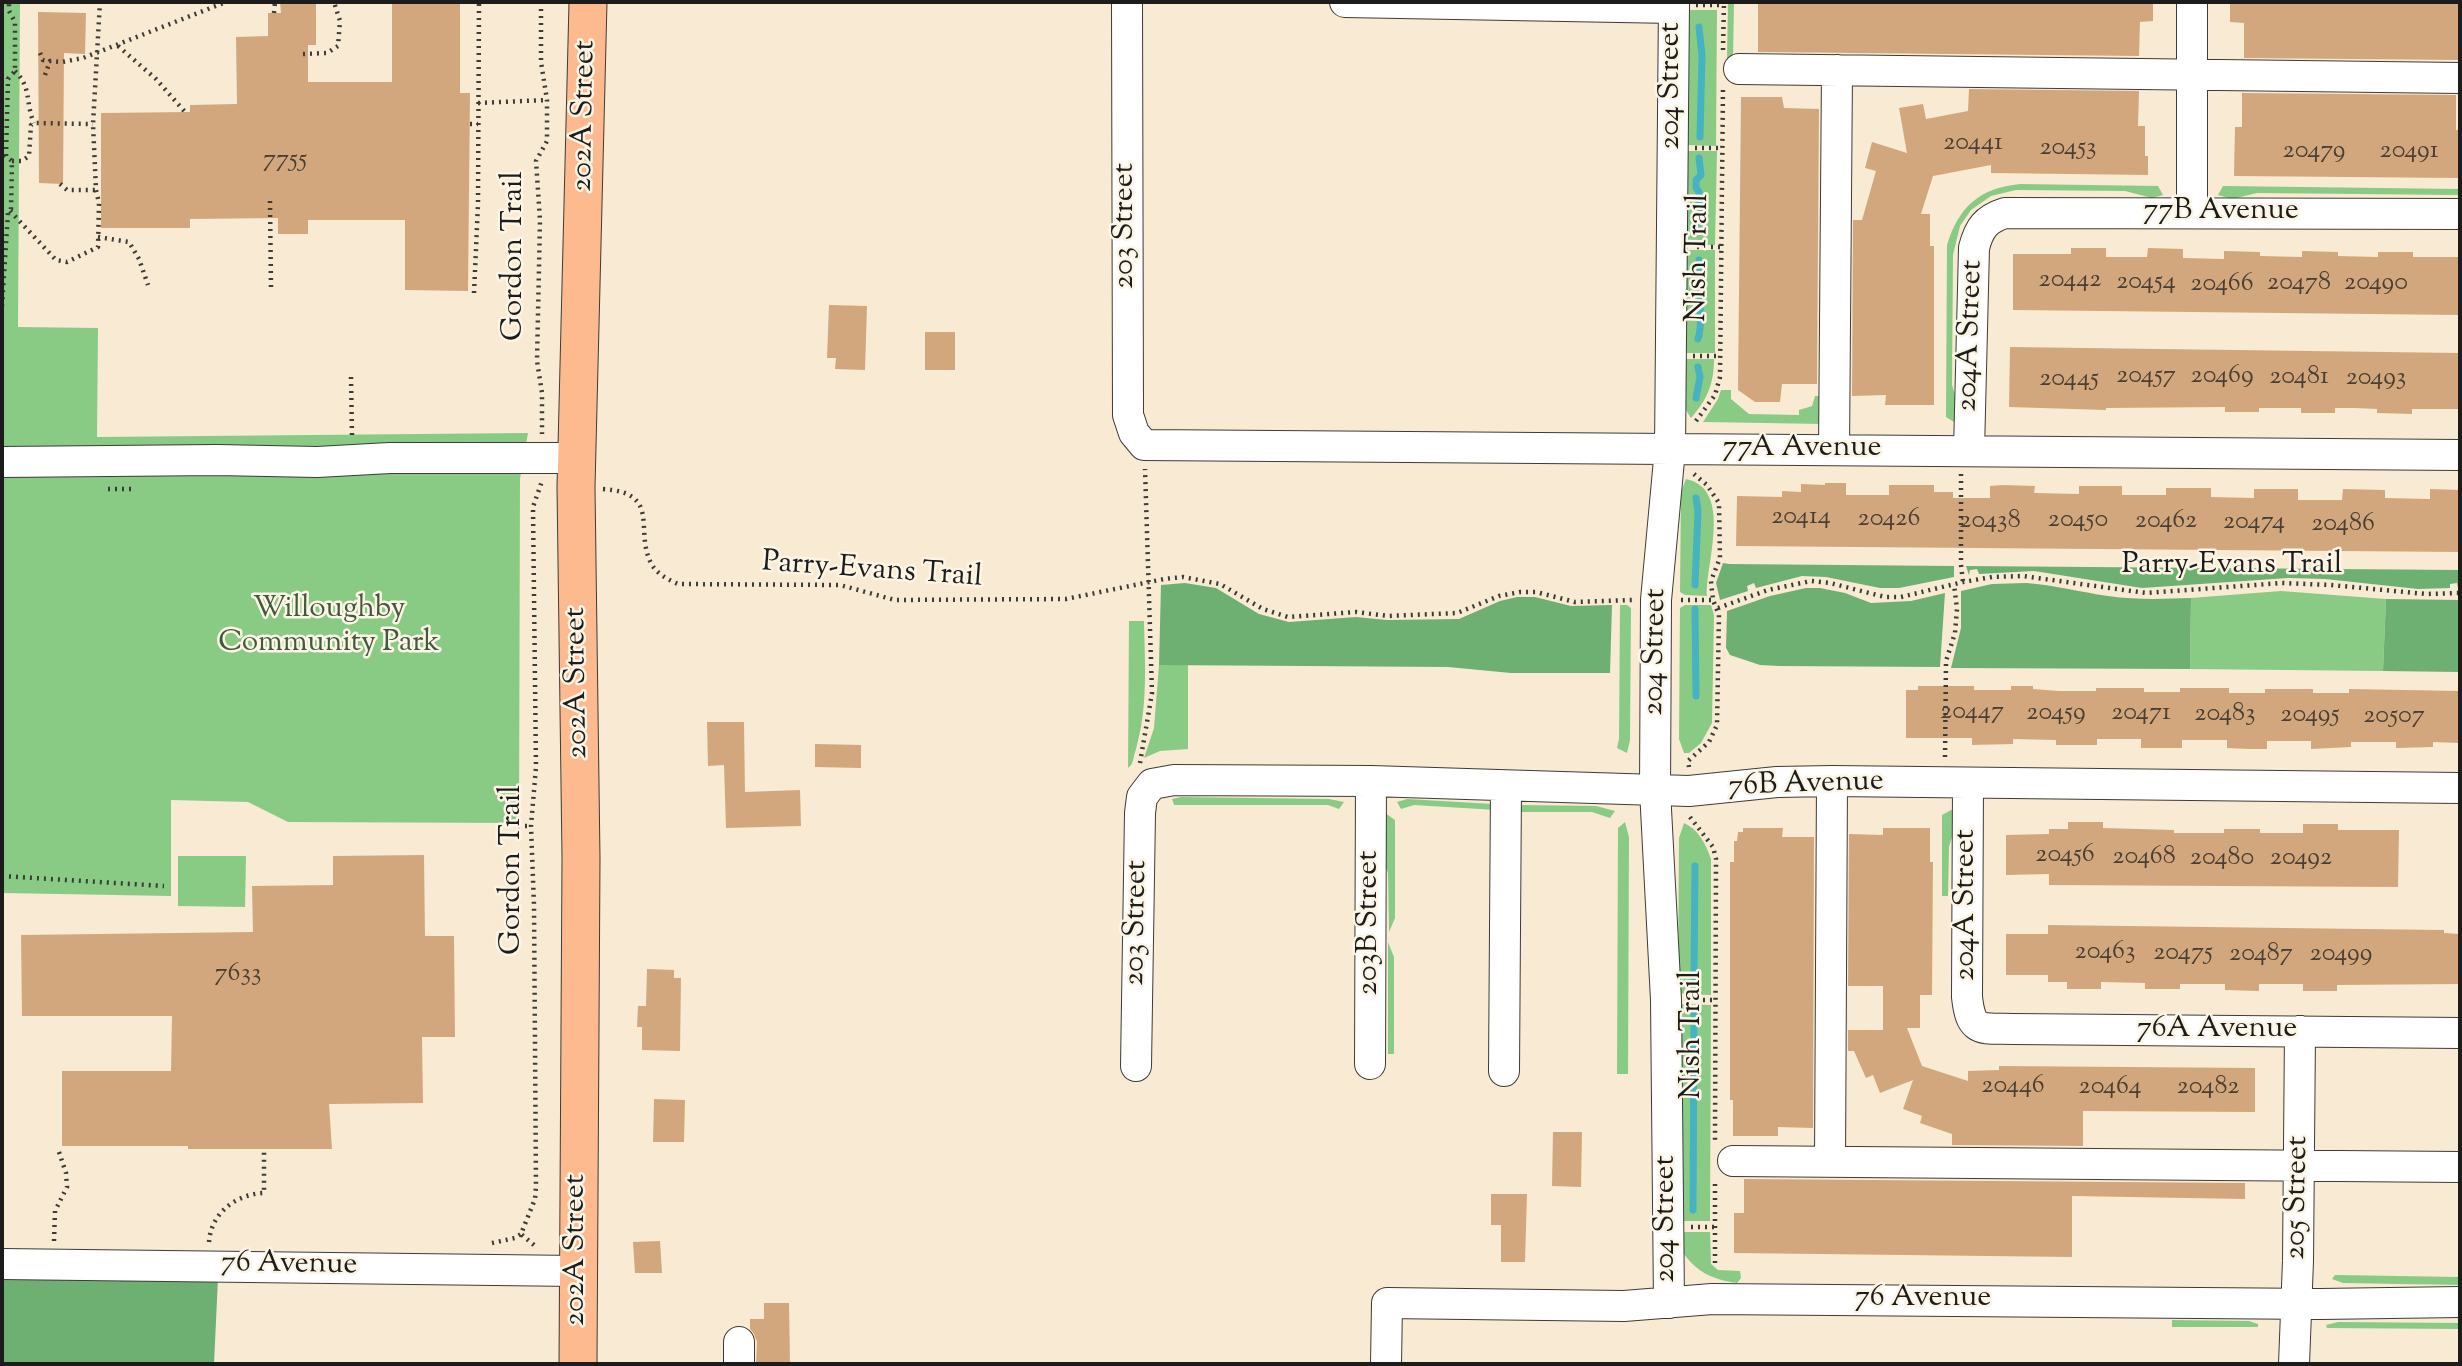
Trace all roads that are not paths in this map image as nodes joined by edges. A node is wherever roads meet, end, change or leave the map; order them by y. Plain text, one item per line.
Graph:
1 (588, 2) edge
2 (1127, 2) edge
3 (1345, 2) edge
4 (2192, 2) edge
5 (1674, 5) edge
6 (1728, 70) road end
7 (1837, 70) junction
8 (2192, 74) junction
9 (2460, 78) edge
10 (2192, 212) junction
11 (2460, 214) edge
12 (1984, 224) joint
13 (1144, 445) joint
14 (1670, 449) junction
15 (1834, 450) junction
16 (2460, 454) edge
17 (577, 458) junction
18 (1965, 460) junction
19 (2, 462) edge
20 (1146, 774) joint
21 (1371, 781) junction
22 (1832, 781) junction
23 (1968, 784) junction
24 (1506, 787) junction
25 (2460, 788) edge
26 (1655, 790) junction
27 (1974, 1024) joint
28 (2300, 1031) junction
29 (2460, 1033) edge
30 (1370, 1064) dead end
31 (1136, 1066) dead end
32 (1504, 1071) dead end
33 (1721, 1160) road end
34 (1830, 1161) junction
35 (2300, 1166) junction
36 (2460, 1167) edge
37 (2, 1264) edge
38 (577, 1270) junction
39 (2460, 1302) edge
40 (1669, 1303) junction
41 (2295, 1303) junction
42 (578, 1364) edge
43 (1386, 1364) edge
44 (2294, 1364) edge

1 - 17 main road, 202A Street
2 - 13 street, 203 Street
3 - 5 street
4 - 8 street
5 - 14 street, 204 Street
6 - 7 street
7 - 8 street
7 - 15 street
8 - 9 street
8 - 10 street
10 - 11 street, 77B Avenue
10 - 12 street, 77B Avenue
12 - 18 street, 204A Street
13 - 14 street, 77A Avenue
14 - 15 street, 77A Avenue
14 - 26 street, 204 Street
15 - 18 street, 77A Avenue
16 - 18 street, 77A Avenue
17 - 19 street
17 - 38 main road, 202A Street
20 - 21 street, 76B Avenue
20 - 31 street, 203 Street
21 - 24 street, 76B Avenue
21 - 30 street, 203B Street
22 - 23 street, 76B Avenue
22 - 26 street, 76B Avenue
22 - 34 street
23 - 25 street, 76B Avenue
23 - 27 street, 204A Street
24 - 26 street, 76B Avenue
24 - 32 street
26 - 40 street, 204 Street
27 - 28 street, 76A Avenue
28 - 29 street, 76A Avenue
28 - 35 street, 205 Street
33 - 34 street
34 - 35 street
35 - 36 street
35 - 41 street, 205 Street
37 - 38 street, 76 Avenue
38 - 42 main road, 202A Street
39 - 41 street, 76 Avenue
40 - 41 street, 76 Avenue
40 - 43 street, 76 Avenue
41 - 44 street, 205 Street

